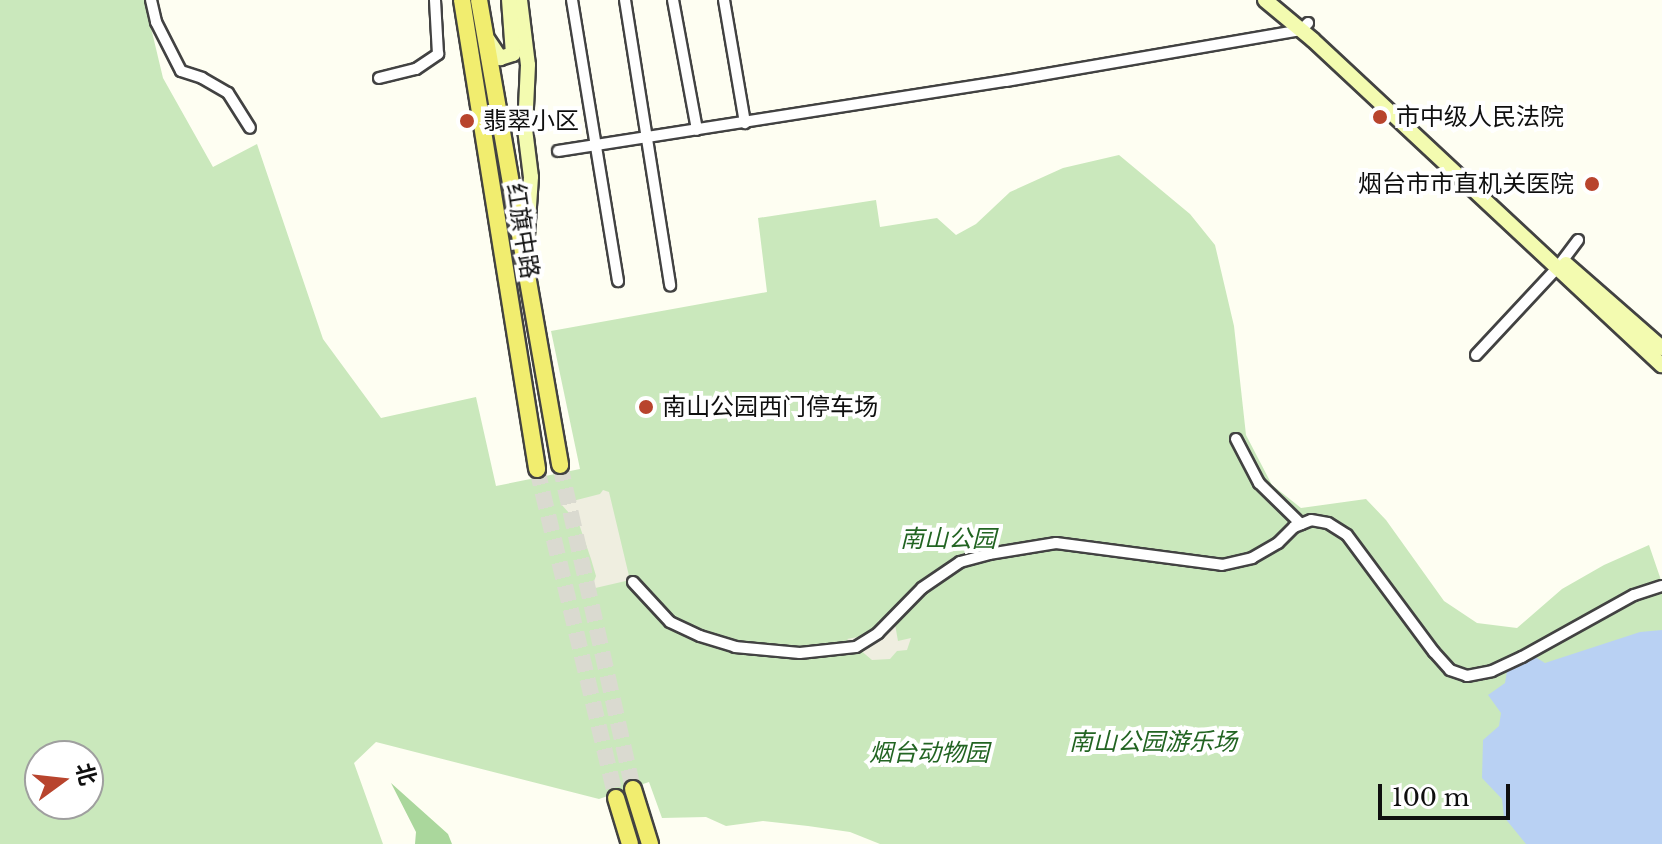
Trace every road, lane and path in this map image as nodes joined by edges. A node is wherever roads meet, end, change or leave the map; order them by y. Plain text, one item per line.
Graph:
1 (151, 0) edge
2 (435, 0) edge
3 (462, 0) edge
4 (509, 0) edge
5 (520, 0) edge
6 (572, 0) edge
7 (625, 0) edge
8 (673, 0) edge
9 (724, 0) edge
10 (1265, 0) edge
11 (1279, 0) edge
12 (480, 5) edge
13 (1304, 27) junction
14 (379, 78) dead end
15 (745, 123) junction
16 (250, 128) dead end
17 (697, 130) junction
18 (646, 138) junction
19 (594, 146) junction
20 (558, 151) dead end
21 (1578, 240) dead end
22 (1560, 265) junction
23 (525, 267) junction
24 (618, 281) dead end
25 (670, 285) dead end
26 (1662, 348) edge
27 (1476, 355) dead end
28 (1662, 365) edge
29 (1236, 439) dead end
30 (560, 465) tunnel mouth
31 (537, 469) tunnel mouth
32 (1301, 524) junction
33 (633, 582) dead end
34 (1662, 586) edge
35 (633, 789) tunnel mouth
36 (616, 798) tunnel mouth
37 (630, 844) edge
38 (650, 844) edge

1 - 16 street
2 - 14 street
3 - 31 main road, 红旗中路
4 - 12 main road
5 - 23 main road
6 - 19 street
7 - 18 street
8 - 17 street
9 - 15 street
10 - 13 main road
11 - 13 main road
12 - 23 main road, 红旗中路
13 - 15 street
13 - 22 main road
15 - 17 street
17 - 18 street
18 - 19 street
18 - 25 street
19 - 20 street
19 - 24 street
21 - 22 street
22 - 26 main road
22 - 27 street
22 - 28 main road
23 - 30 main road, 红旗中路
29 - 32 street
32 - 33 street
32 - 34 street
35 - 38 main road
36 - 37 main road

